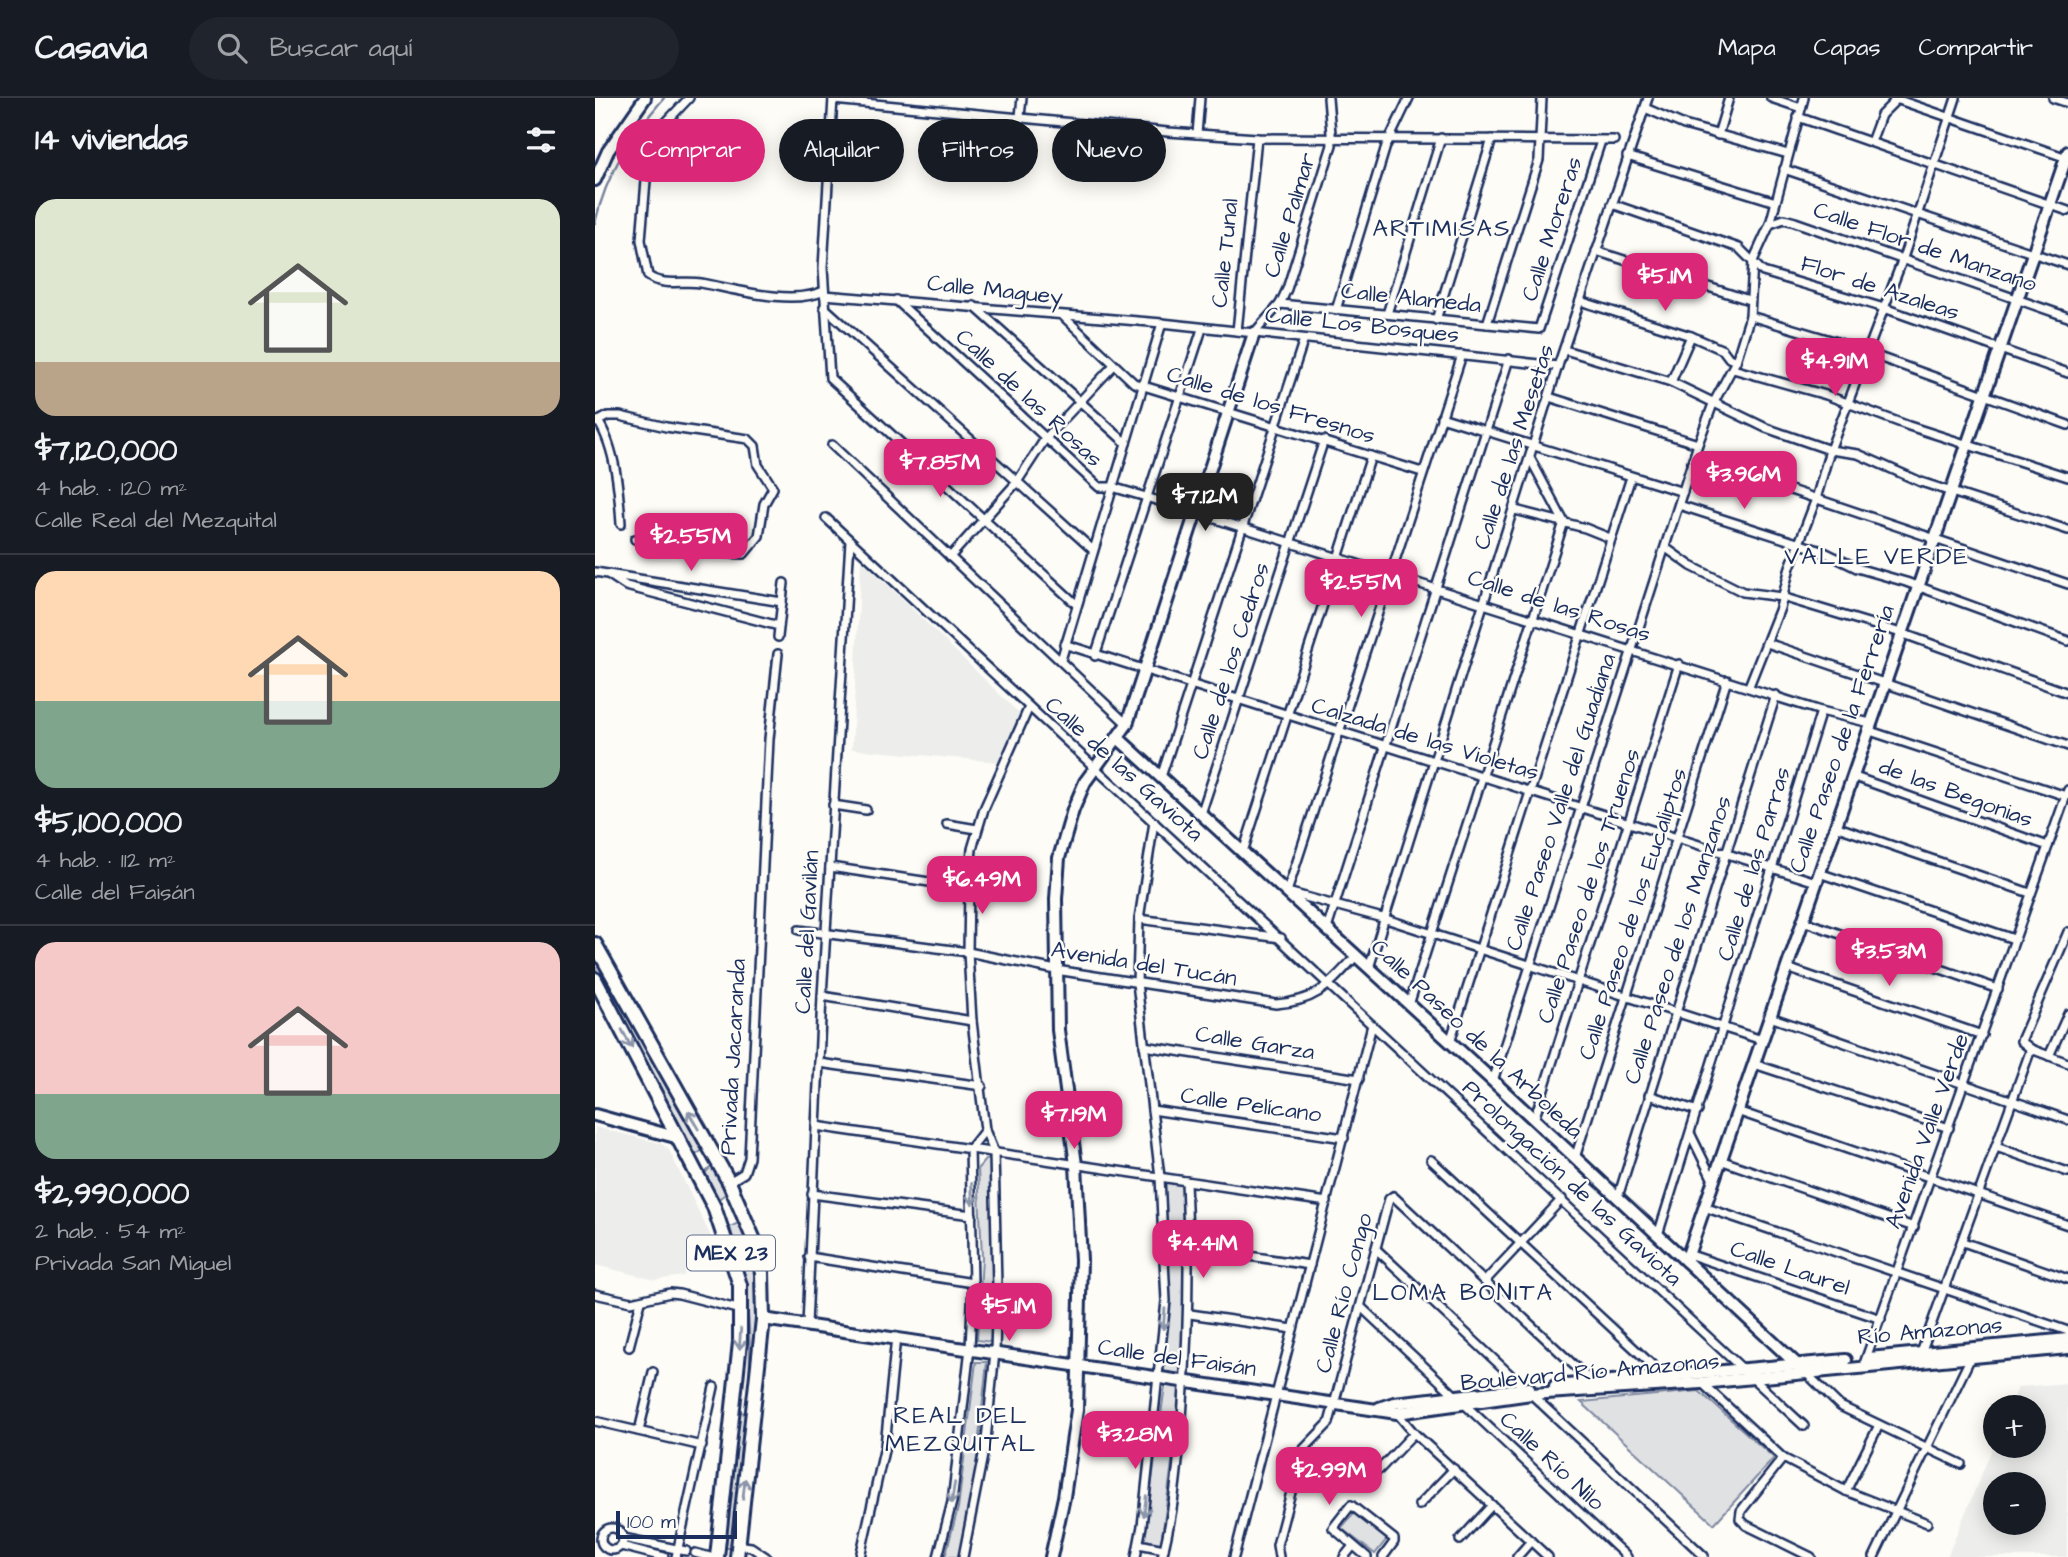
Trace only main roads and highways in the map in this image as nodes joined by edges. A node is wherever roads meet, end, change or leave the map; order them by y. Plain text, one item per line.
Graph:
1 (595, 944) edge
2 (595, 979) edge
3 (719, 1219) junction
4 (757, 1247) junction
5 (737, 1551) edge
6 (717, 1557) edge

4 -> 1 main road, MEX 23
2 -> 3 main road, MEX 23
3 - 4 main road
3 -> 6 main road, MEX 23
5 -> 4 main road, MEX 23

